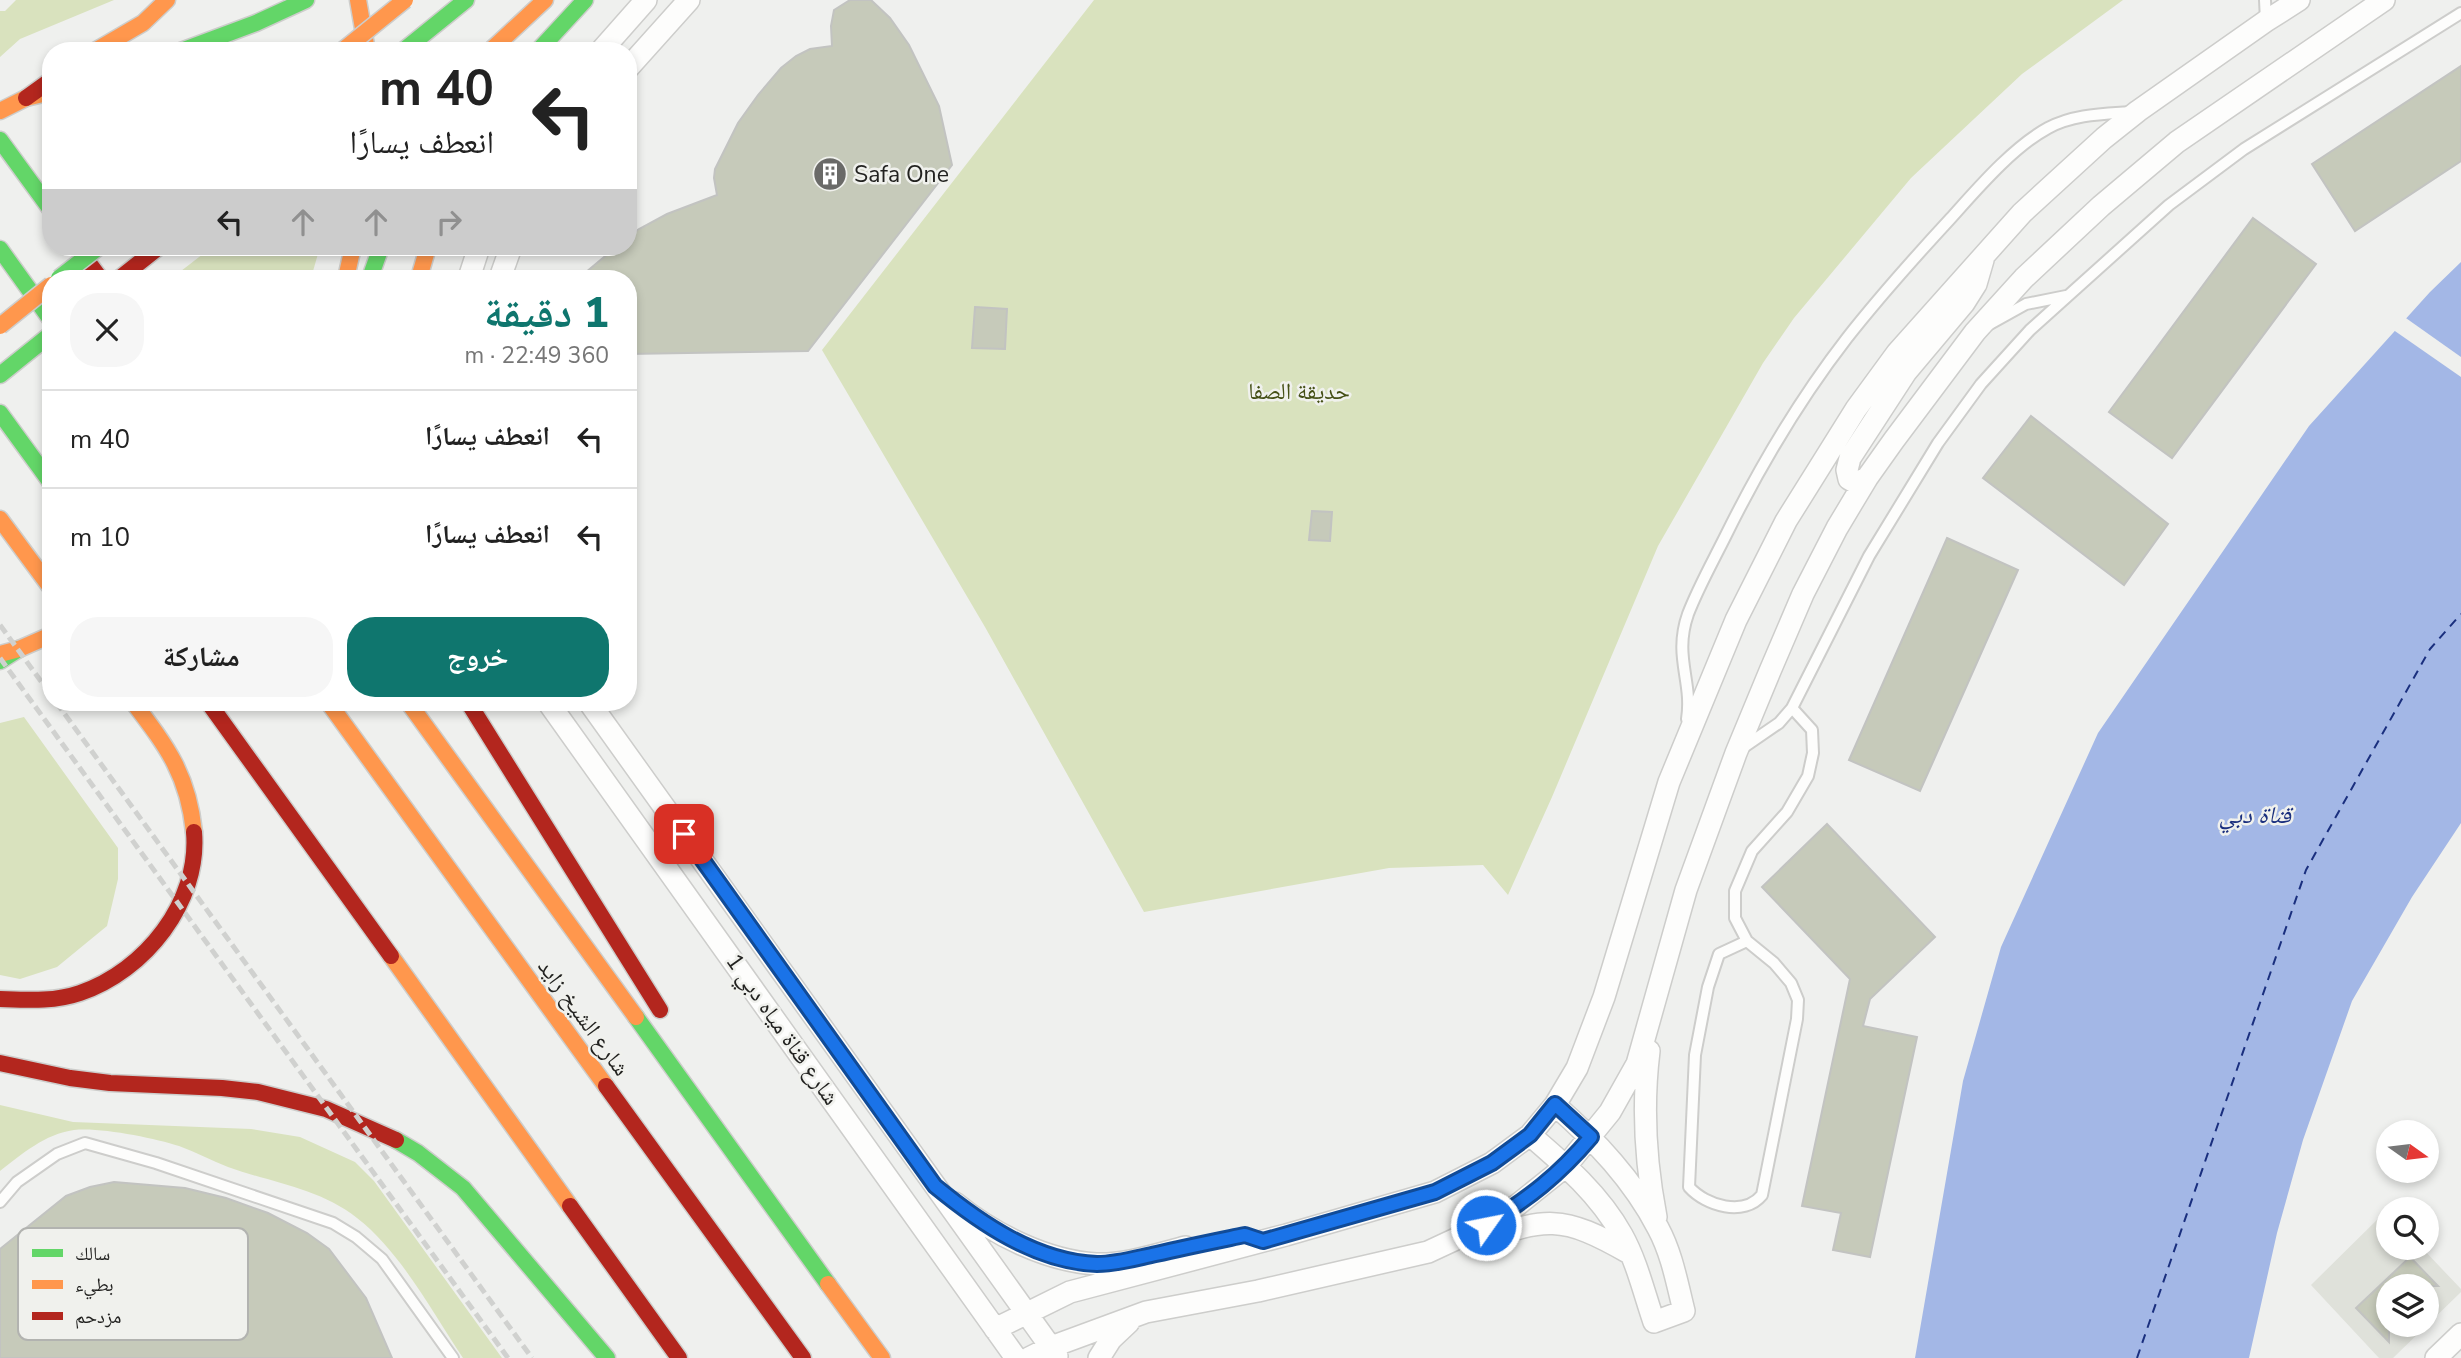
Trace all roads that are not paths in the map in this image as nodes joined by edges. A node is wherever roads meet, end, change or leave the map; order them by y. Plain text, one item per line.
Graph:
1 (167, 0) edge
2 (306, 0) edge
3 (358, 0) edge
4 (405, 0) edge
5 (466, 0) edge
6 (545, 0) edge
7 (585, 0) edge
8 (646, 0) edge
9 (689, 0) edge
10 (2299, 0) edge
11 (2384, 0) edge
12 (2265, 10) edge
13 (2461, 13) edge
14 (112, 42) edge
15 (205, 42) edge
16 (353, 42) edge
17 (365, 42) edge
18 (414, 42) edge
19 (501, 42) edge
20 (546, 42) edge
21 (609, 42) edge
22 (637, 58) edge
23 (42, 86) edge
24 (42, 94) edge
25 (26, 98) junction
26 (0, 111) edge
27 (2138, 111) junction
28 (0, 140) edge
29 (42, 198) edge
30 (0, 249) edge
31 (1986, 251) junction
32 (87, 256) edge
33 (148, 256) edge
34 (69, 270) edge
35 (130, 270) edge
36 (42, 292) edge
37 (2068, 296) junction
38 (42, 307) edge
39 (0, 326) edge
40 (1975, 332) junction
41 (42, 341) edge
42 (0, 374) edge
43 (0, 413) edge
44 (42, 471) edge
45 (1867, 478) junction
46 (0, 519) edge
47 (42, 576) edge
48 (42, 639) edge
49 (19, 649) junction
50 (0, 654) edge
51 (0, 661) edge
52 (1793, 708) junction
53 (140, 711) edge
54 (214, 711) edge
55 (335, 711) edge
56 (415, 711) edge
57 (474, 711) edge
58 (555, 711) edge
59 (595, 711) edge
60 (1682, 750) junction
61 (1736, 753) junction
62 (1747, 941) junction
63 (0, 999) edge
64 (1655, 1007) junction
65 (670, 1026) dead end
66 (0, 1060) edge
67 (691, 1064) dead end
68 (1555, 1104) junction
69 (1530, 1135) junction
70 (1591, 1137) junction
71 (734, 1151) junction
72 (1566, 1166) junction
73 (935, 1186) junction
74 (0, 1202) edge
75 (1659, 1229) junction
76 (1263, 1241) junction
77 (1428, 1252) junction
78 (1631, 1254) junction
79 (1027, 1312) junction
80 (1146, 1312) junction
81 (995, 1329) junction
82 (2461, 1334) edge
83 (590, 1336) junction
84 (1054, 1353) edge
85 (453, 1358) edge
86 (584, 1358) edge
87 (607, 1358) edge
88 (679, 1358) edge
89 (803, 1358) edge
90 (882, 1358) edge
91 (1016, 1358) edge
92 (1029, 1358) edge
93 (1099, 1358) edge
94 (2436, 1358) edge

1 - 14 main road
2 - 15 main road
3 - 17 main road
4 - 16 main road, bridge
5 - 18 main road
6 - 19 main road
7 - 20 main road
8 - 21 street
9 - 22 street
10 - 12 street
11 - 40 street
12 - 27 street
13 - 37 lane
23 - 25 main road
24 - 25 main road
25 - 26 main road
27 - 31 street
27 - 60 lane
28 - 29 main road
30 - 38 main road
31 - 45 street
31 - 60 street
32 - 34 main road, bridge
33 - 35 main road
36 - 39 main road, bridge
37 - 40 lane
37 - 52 lane
40 - 45 street
41 - 42 main road
43 - 44 main road
45 - 61 street
46 - 47 main road
48 - 49 main road
49 - 50 main road
49 - 51 main road
52 - 61 lane
52 - 62 lane
53 - 63 main road
54 - 88 main road
55 - 89 main road, شارع الشيخ زايد
56 - 71 main road
57 - 65 main road
58 - 81 street, شارع قناة مياه دبي 1
59 - 73 street, شارع قناة مياه دبي 1
60 - 68 street
61 - 64 street
62 - 62 lane
64 - 70 street
64 - 75 street
66 - 83 main road
67 - 71 main road
68 - 69 street
68 - 70 street
69 - 72 street
69 - 76 street
70 - 72 street
70 - 75 street
71 - 90 main road
72 - 77 street
72 - 78 street
73 - 76 street
73 - 79 street, شارع قناة مياه دبي 1
74 - 85 lane
75 - 78 street
76 - 79 street
77 - 78 street
77 - 80 street
79 - 81 street
79 - 84 street, شارع قناة مياه دبي 1
80 - 84 street
80 - 93 street
81 - 91 street, شارع قناة مياه دبي 1
82 - 94 street
83 - 86 main road
83 - 87 main road
84 - 92 street

